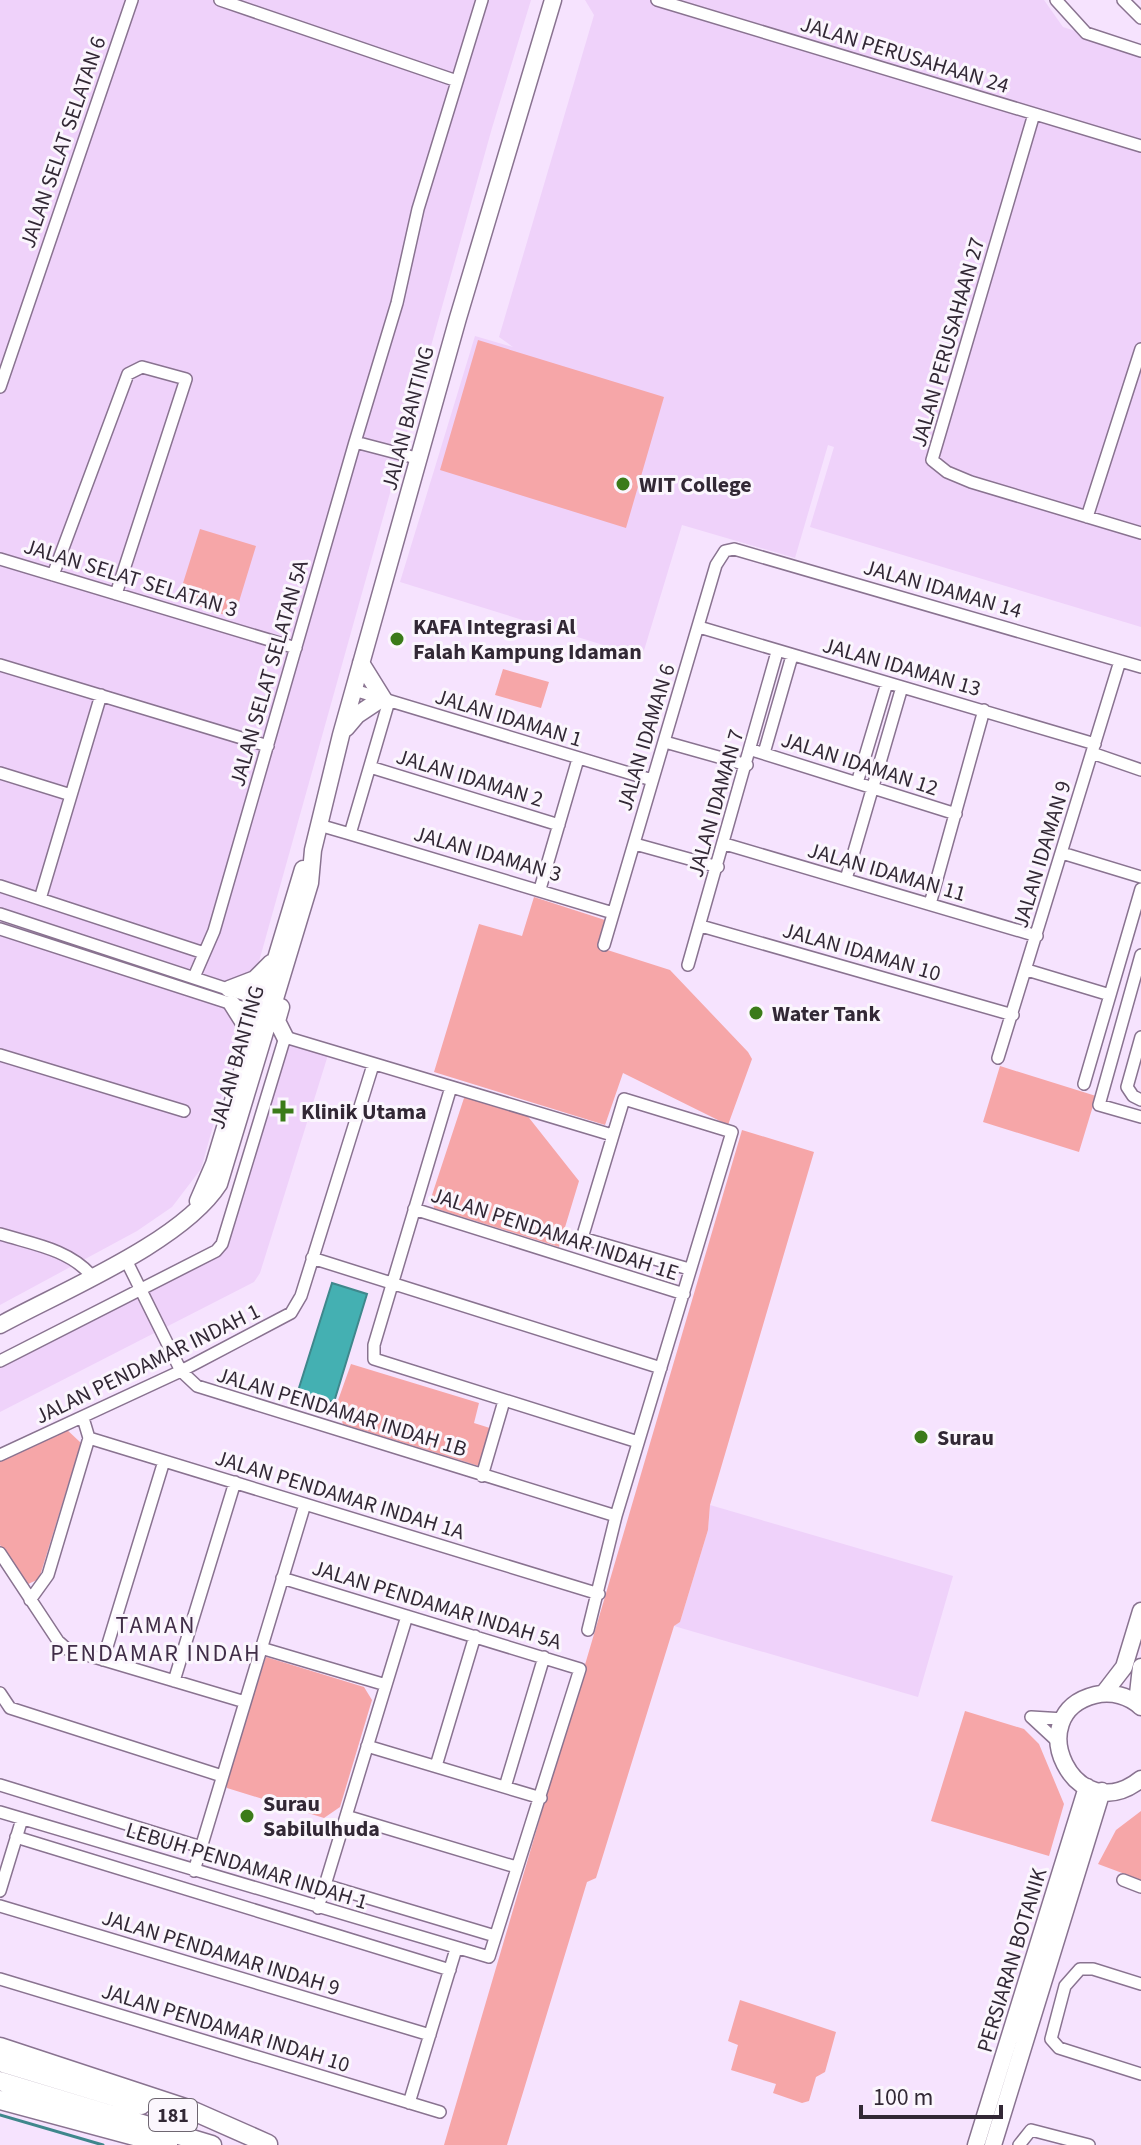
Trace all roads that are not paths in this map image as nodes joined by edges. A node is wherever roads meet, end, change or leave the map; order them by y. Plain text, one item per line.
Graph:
1 (132, 0) edge
2 (220, 0) edge
3 (482, 0) edge
4 (553, 0) edge
5 (657, 0) edge
6 (1056, 0) edge
7 (1123, 0) edge
8 (1141, 18) edge
9 (1141, 51) edge
10 (457, 81) junction
11 (1034, 114) junction
12 (1141, 146) edge
13 (1141, 349) edge
14 (0, 387) edge
15 (355, 442) junction
16 (420, 459) junction
17 (1087, 517) junction
18 (1141, 533) edge
19 (734, 549) joint
20 (0, 559) edge
21 (53, 575) junction
22 (116, 594) junction
23 (699, 627) junction
24 (296, 648) junction
25 (777, 652) junction
26 (792, 656) junction
27 (1120, 661) junction
28 (361, 663) junction
29 (0, 665) edge
30 (1141, 667) edge
31 (887, 683) junction
32 (902, 687) junction
33 (354, 690) junction
34 (101, 695) junction
35 (385, 700) junction
36 (984, 710) junction
37 (341, 735) junction
38 (665, 742) junction
39 (268, 746) junction
40 (1094, 748) junction
41 (752, 750) junction
42 (764, 753) junction
43 (578, 759) junction
44 (747, 765) junction
45 (370, 767) junction
46 (1141, 770) edge
47 (0, 773) edge
48 (652, 780) junction
49 (857, 783) junction
50 (873, 788) junction
51 (71, 795) junction
52 (956, 814) junction
53 (319, 825) junction
54 (559, 825) junction
55 (350, 834) junction
56 (635, 844) junction
57 (725, 844) junction
58 (1062, 853) junction
59 (718, 867) junction
60 (1141, 877) edge
61 (846, 879) junction
62 (0, 886) edge
63 (540, 889) junction
64 (1141, 889) edge
65 (40, 899) junction
66 (930, 904) junction
67 (613, 913) junction
68 (3, 915) edge
69 (701, 926) junction
70 (1, 931) edge
71 (1037, 936) junction
72 (604, 945) dead end
73 (204, 953) junction
74 (1141, 957) edge
75 (280, 961) junction
76 (688, 965) dead end
77 (1027, 970) junction
78 (194, 977) junction
79 (1110, 995) junction
80 (230, 997) junction
81 (266, 1009) junction
82 (1013, 1015) junction
83 (285, 1037) junction
84 (1141, 1037) edge
85 (0, 1055) edge
86 (247, 1056) junction
87 (998, 1058) dead end
88 (373, 1065) junction
89 (1084, 1084) dead end
90 (451, 1087) junction
91 (1141, 1100) edge
92 (184, 1111) dead end
93 (1141, 1117) edge
94 (612, 1135) junction
95 (414, 1209) junction
96 (188, 1217) junction
97 (0, 1234) edge
98 (125, 1258) junction
99 (312, 1258) junction
100 (689, 1269) junction
101 (91, 1275) junction
102 (393, 1283) junction
103 (141, 1290) junction
104 (684, 1294) junction
105 (0, 1325) edge
106 (0, 1361) edge
107 (661, 1368) junction
108 (181, 1371) junction
109 (504, 1401) junction
110 (83, 1418) junction
111 (89, 1438) junction
112 (638, 1442) junction
113 (0, 1455) edge
114 (164, 1461) junction
115 (482, 1476) junction
116 (235, 1482) junction
117 (305, 1504) junction
118 (616, 1516) junction
119 (0, 1553) edge
120 (282, 1578) junction
121 (599, 1594) junction
122 (30, 1600) junction
123 (1141, 1611) edge
124 (407, 1616) junction
125 (588, 1630) dead end
126 (475, 1636) junction
127 (261, 1648) junction
128 (544, 1657) junction
129 (103, 1660) junction
130 (1141, 1667) edge
131 (174, 1681) junction
132 (386, 1685) junction
133 (0, 1693) edge
134 (1104, 1693) junction
135 (245, 1702) junction
136 (1139, 1705) edge
137 (1064, 1719) junction
138 (1058, 1742) junction
139 (367, 1746) junction
140 (436, 1766) junction
141 (222, 1776) junction
142 (1141, 1779) edge
143 (0, 1785) edge
144 (505, 1787) junction
145 (1094, 1789) junction
146 (541, 1798) junction
147 (0, 1812) edge
148 (346, 1816) junction
149 (22, 1819) junction
150 (16, 1837) junction
151 (201, 1847) junction
152 (516, 1867) junction
153 (194, 1871) junction
154 (1123, 1880) dead end
155 (325, 1885) junction
156 (1141, 1887) edge
157 (0, 1891) edge
158 (0, 1906) edge
159 (318, 1908) junction
160 (495, 1936) junction
161 (456, 1949) junction
162 (450, 1970) junction
163 (0, 1979) edge
164 (1141, 1984) edge
165 (430, 2035) junction
166 (0, 2047) edge
167 (0, 2062) edge
168 (1141, 2074) edge
169 (0, 2081) edge
170 (75, 2094) junction
171 (0, 2100) edge
172 (409, 2103) junction
173 (440, 2112) dead end
174 (168, 2145) edge
175 (212, 2145) edge
176 (269, 2145) edge
177 (976, 2145) edge
178 (993, 2145) edge
179 (1019, 2145) edge
180 (1089, 2145) edge

1 - 14 street, JALAN SELAT SELATAN 6
2 - 10 street
3 - 10 street, JALAN SELAT SELATAN 5A
4 - 16 main road, JALAN BANTING
5 - 11 street, JALAN PERUSAHAAN 24
6 - 9 street
7 - 8 street
10 - 15 street, JALAN SELAT SELATAN 5A
11 - 12 street, JALAN PERUSAHAAN 24
11 - 17 street, JALAN PERUSAHAAN 27
13 - 17 street
15 - 16 street
15 - 24 street, JALAN SELAT SELATAN 5A
16 - 28 main road, JALAN BANTING
17 - 18 street, JALAN PERUSAHAAN 27
19 - 23 street, JALAN IDAMAN 6
19 - 27 street, JALAN IDAMAN 14
20 - 21 street, JALAN SELAT SELATAN 3
21 - 22 street, JALAN SELAT SELATAN 3
21 - 22 street
22 - 24 street, JALAN SELAT SELATAN 3
23 - 25 street, JALAN IDAMAN 13
23 - 38 street, JALAN IDAMAN 6
24 - 39 street, JALAN SELAT SELATAN 5A
25 - 26 street, JALAN IDAMAN 13
25 - 41 street, JALAN IDAMAN 7
26 - 31 street, JALAN IDAMAN 13
26 - 42 street, JALAN IDAMAN 7
27 - 30 street, JALAN IDAMAN 14
27 - 40 street, JALAN IDAMAN 9
28 - 33 main road, JALAN BANTING
28 - 35 main road
29 - 34 street
31 - 32 street, JALAN IDAMAN 13
31 - 49 street
32 - 36 street, JALAN IDAMAN 13
32 - 50 street
33 - 35 street, JALAN IDAMAN 1
33 - 37 main road, JALAN BANTING
34 - 39 street
34 - 51 street
35 - 37 main road
35 - 43 street, JALAN IDAMAN 1
35 - 45 street
36 - 40 street, JALAN IDAMAN 13
36 - 52 street
37 - 53 main road, JALAN BANTING
38 - 44 street
38 - 48 street, JALAN IDAMAN 6
39 - 73 street, JALAN SELAT SELATAN 5A
40 - 46 street, JALAN IDAMAN 13
40 - 58 street, JALAN IDAMAN 9
41 - 42 street, JALAN IDAMAN 12
41 - 44 street, JALAN IDAMAN 7
42 - 49 street, JALAN IDAMAN 12
43 - 48 street, JALAN IDAMAN 1
43 - 54 street
44 - 57 street, JALAN IDAMAN 7
45 - 54 street, JALAN IDAMAN 2
45 - 55 street
47 - 51 street
48 - 56 street, JALAN IDAMAN 6
49 - 50 street, JALAN IDAMAN 12
50 - 52 street, JALAN IDAMAN 12
50 - 61 street
51 - 65 street
52 - 66 street
53 - 55 street, JALAN IDAMAN 3
53 - 75 main road, JALAN BANTING
54 - 63 street
55 - 63 street, JALAN IDAMAN 3
56 - 59 street
56 - 67 street, JALAN IDAMAN 6
57 - 59 street, JALAN IDAMAN 7
57 - 61 street, JALAN IDAMAN 11
58 - 60 street
58 - 71 street, JALAN IDAMAN 9
59 - 69 street, JALAN IDAMAN 7
61 - 66 street, JALAN IDAMAN 11
62 - 65 street
63 - 67 street, JALAN IDAMAN 3
64 - 79 street
65 - 73 street
66 - 71 street, JALAN IDAMAN 11
67 - 72 street, JALAN IDAMAN 6
68 - 70 street
68 - 78 street
69 - 76 street, JALAN IDAMAN 7
69 - 82 street, JALAN IDAMAN 10
70 - 80 street
71 - 77 street, JALAN IDAMAN 9
73 - 78 street, JALAN SELAT SELATAN 5A
74 - 93 street
75 - 80 main road
75 - 81 main road, JALAN BANTING
75 - 83 main road
77 - 79 street
77 - 82 street, JALAN IDAMAN 9
78 - 80 street
79 - 89 street
80 - 81 street
80 - 86 main road
81 - 86 main road, JALAN BANTING
81 - 96 main road, JALAN BANTING
82 - 87 street, JALAN IDAMAN 9
83 - 88 street
83 - 103 street
84 - 91 street
85 - 92 street
86 - 96 main road, JALAN BANTING
88 - 90 street
88 - 99 street, JALAN PENDAMAR INDAH 1
90 - 94 street
90 - 95 street
94 - 100 street
94 - 100 street
95 - 102 street
95 - 104 street, JALAN PENDAMAR INDAH 1E
96 - 98 main road, JALAN BANTING
97 - 101 street
98 - 101 main road, JALAN BANTING
98 - 103 street, JALAN PENDAMAR INDAH 1B
99 - 102 street
99 - 108 street, JALAN PENDAMAR INDAH 1
100 - 104 street
101 - 105 main road, JALAN BANTING
102 - 107 street
102 - 109 street
103 - 106 street
103 - 108 street, JALAN PENDAMAR INDAH 1B
104 - 107 street
107 - 112 street
108 - 110 street, JALAN PENDAMAR INDAH 1
108 - 115 street, JALAN PENDAMAR INDAH 1B
109 - 112 street
109 - 115 street
110 - 111 street
110 - 113 street, JALAN PENDAMAR INDAH 1
111 - 114 street, JALAN PENDAMAR INDAH 1A
111 - 122 street
112 - 118 street
114 - 116 street, JALAN PENDAMAR INDAH 1A
114 - 129 street
115 - 118 street, JALAN PENDAMAR INDAH 1B
116 - 117 street, JALAN PENDAMAR INDAH 1A
116 - 131 street
117 - 120 street
117 - 121 street, JALAN PENDAMAR INDAH 1A
118 - 121 street
119 - 122 street
120 - 124 street, JALAN PENDAMAR INDAH 5A
120 - 127 street
121 - 125 street
122 - 129 street
123 - 134 main road
124 - 126 street, JALAN PENDAMAR INDAH 5A
124 - 132 street
126 - 128 street, JALAN PENDAMAR INDAH 5A
126 - 140 street
127 - 132 street
127 - 135 street
128 - 144 street
128 - 146 street, JALAN PENDAMAR INDAH 5A
129 - 131 street
130 - 136 main road
131 - 135 street
132 - 139 street
133 - 141 street
134 - 136 main road
134 - 137 main road
135 - 141 street
137 - 138 main road
137 - 138 street
138 - 145 main road
139 - 140 street
139 - 148 street
140 - 144 street
141 - 151 street
142 - 145 main road
143 - 151 street
144 - 146 street
145 - 177 main road, PERSIARAN BOTANIK
145 - 178 main road
146 - 152 street
147 - 149 street, LEBUH PENDAMAR INDAH 1
148 - 152 street
148 - 155 street
149 - 150 street
149 - 153 street, LEBUH PENDAMAR INDAH 1
150 - 157 street
150 - 162 street
151 - 153 street
152 - 160 street
153 - 159 street, LEBUH PENDAMAR INDAH 1
154 - 156 street
155 - 159 street
155 - 160 street
158 - 165 street, JALAN PENDAMAR INDAH 9
159 - 161 street, LEBUH PENDAMAR INDAH 1
160 - 161 street, LEBUH PENDAMAR INDAH 1
161 - 162 street
162 - 165 street
163 - 172 street, JALAN PENDAMAR INDAH 10
164 - 168 street
165 - 172 street
166 - 176 main road
167 - 170 main road, 181
169 - 170 main road, 181
170 - 175 main road, 181
170 - 176 main road, 181
171 - 174 main road
172 - 173 street, JALAN PENDAMAR INDAH 10
179 - 180 street

